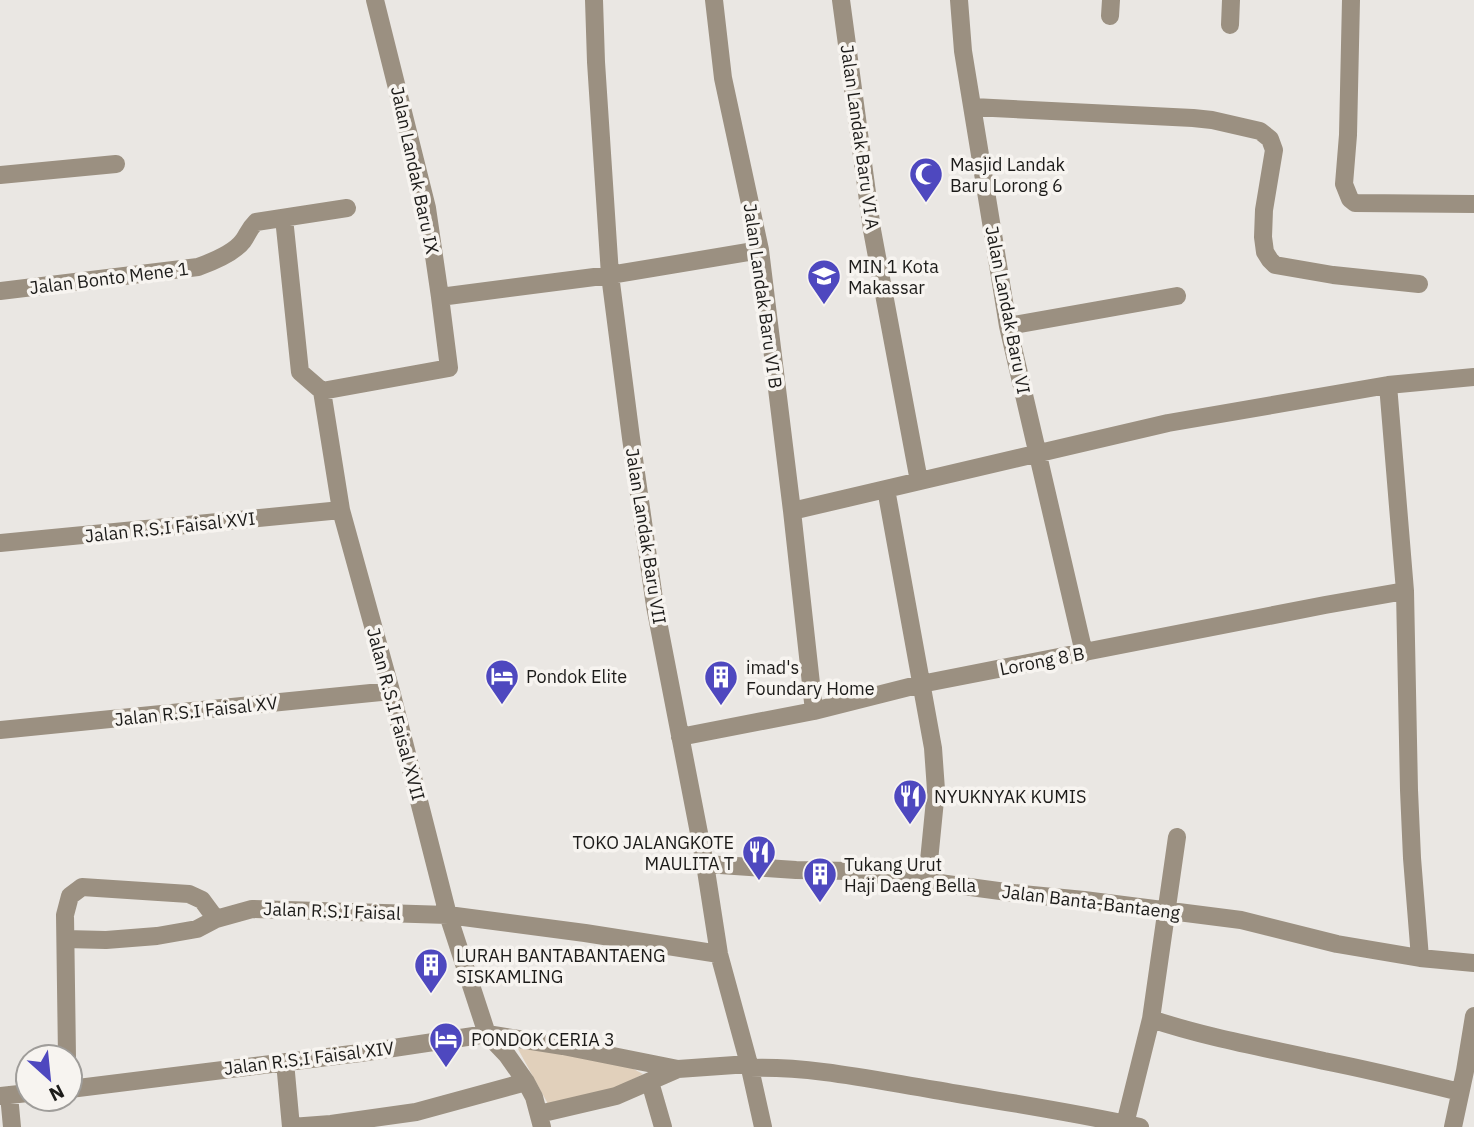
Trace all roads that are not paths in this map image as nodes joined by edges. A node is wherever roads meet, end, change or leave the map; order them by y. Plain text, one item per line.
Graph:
1 (375, 0) edge
2 (594, 0) edge
3 (714, 0) edge
4 (841, 0) edge
5 (959, 0) edge
6 (1231, 0) edge
7 (1352, 0) edge
8 (1230, 25) dead end
9 (973, 107) junction
10 (116, 164) dead end
11 (0, 175) edge
12 (1474, 204) edge
13 (346, 208) dead end
14 (284, 219) junction
15 (760, 250) junction
16 (610, 275) junction
17 (1419, 284) dead end
18 (0, 291) edge
19 (1177, 296) dead end
20 (440, 297) junction
21 (1008, 326) junction
22 (1474, 377) edge
23 (1388, 385) junction
24 (322, 391) junction
25 (1036, 453) junction
26 (919, 481) junction
27 (886, 489) junction
28 (341, 510) junction
29 (792, 511) junction
30 (0, 543) edge
31 (1405, 591) junction
32 (1084, 653) junction
33 (921, 684) junction
34 (391, 691) junction
35 (814, 711) junction
36 (0, 730) edge
37 (680, 737) junction
38 (1177, 837) dead end
39 (705, 864) junction
40 (927, 881) junction
41 (1166, 911) junction
42 (448, 915) junction
43 (216, 919) junction
44 (66, 939) junction
45 (719, 954) junction
46 (1420, 958) junction
47 (1474, 963) edge
48 (1474, 1016) edge
49 (1151, 1019) junction
50 (487, 1034) junction
51 (67, 1043) edge
52 (285, 1062) junction
53 (750, 1066) junction
54 (678, 1069) junction
55 (1470, 1072) edge
56 (526, 1082) junction
57 (650, 1082) junction
58 (84, 1087) edge
59 (1460, 1092) junction
60 (4, 1096) edge
61 (541, 1120) edge
62 (1133, 1125) edge
63 (12, 1127) edge
64 (663, 1127) edge
65 (763, 1127) edge
66 (1454, 1127) edge

1 - 20 street, Jalan Landak Baru IX
2 - 16 street, Jalan Landak Baru VII
3 - 15 street, Jalan Landak Baru VI B
4 - 26 street, Jalan Landak Baru VI A
5 - 9 street, Jalan Landak Baru VI
6 - 8 street
7 - 12 street
9 - 17 street
9 - 21 street, Jalan Landak Baru VI
10 - 11 street
13 - 14 street, Jalan Bonto Mene 1
14 - 18 street, Jalan Bonto Mene 1
14 - 24 street
15 - 16 street
15 - 29 street, Jalan Landak Baru VI B
16 - 20 street
16 - 37 street, Jalan Landak Baru VII
19 - 21 street
20 - 24 street, Jalan Landak Baru IX
21 - 25 street, Jalan Landak Baru VI
22 - 23 street
23 - 25 street
23 - 31 street
24 - 28 street, Jalan R.S.I Faisal XVII
25 - 26 street
25 - 32 street, Jalan Landak Baru VI
26 - 27 street
27 - 29 street
27 - 33 street
28 - 30 street, Jalan R.S.I Faisal XVI
28 - 34 street, Jalan R.S.I Faisal XVII
29 - 35 street, Jalan Landak Baru VI B
31 - 32 street, Lorong 8 B
31 - 46 street
32 - 33 street, Lorong 8 B
33 - 35 street, Lorong 8 B
33 - 40 street
34 - 36 street, Jalan R.S.I Faisal XV
34 - 42 street, Jalan R.S.I Faisal XVII
35 - 37 street, Lorong 8 B
37 - 39 street, Jalan Landak Baru VII
38 - 41 street
39 - 40 street, Jalan Banta-Bantaeng
39 - 45 street, Jalan Landak Baru VII
40 - 41 street, Jalan Banta-Bantaeng
41 - 46 street, Jalan Banta-Bantaeng
41 - 49 street
42 - 43 street, Jalan R.S.I Faisal
42 - 45 street, Jalan R.S.I Faisal
42 - 50 street, Jalan R.S.I Faisal XVII
43 - 44 street, Jalan R.S.I Faisal
43 - 44 street
44 - 51 street
45 - 53 street, Jalan Landak Baru VII
46 - 47 street, Jalan Banta-Bantaeng
48 - 55 street
49 - 59 street
49 - 62 street
50 - 52 street, Jalan R.S.I Faisal XIV
50 - 54 street, Jalan R.S.I Faisal XIV
50 - 56 street
52 - 56 street
52 - 58 street, Jalan R.S.I Faisal XIV
53 - 54 street
53 - 62 street
53 - 65 street, Jalan Landak Baru VII
54 - 57 street
55 - 59 street
56 - 61 street
57 - 61 street
57 - 64 street
59 - 66 street
60 - 63 street

